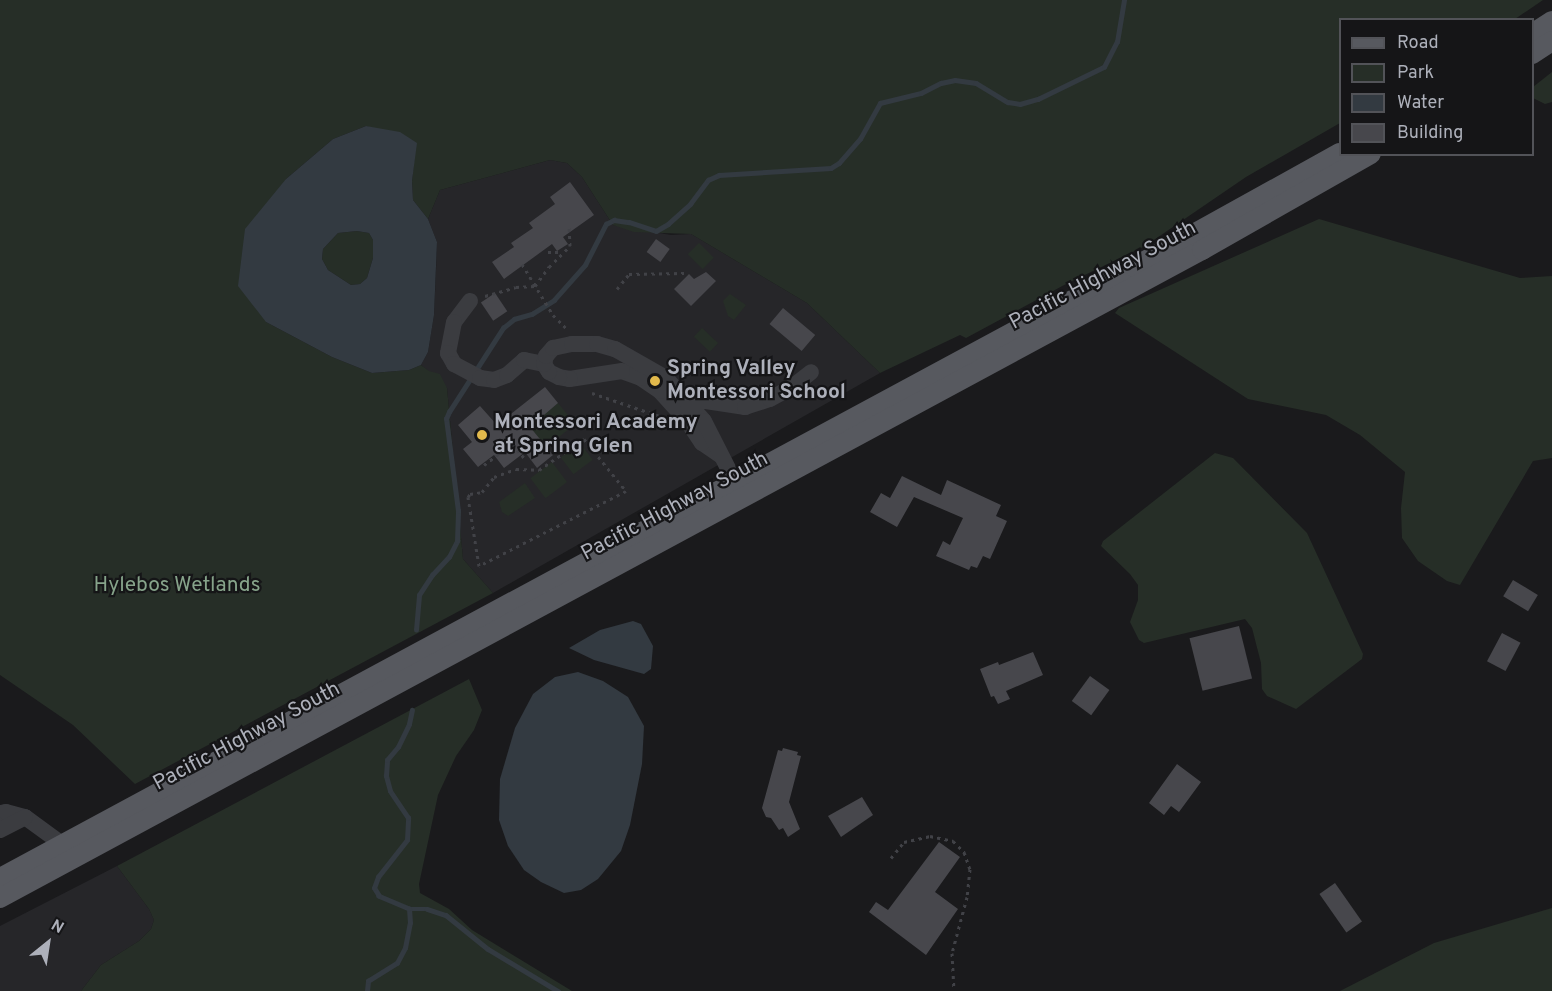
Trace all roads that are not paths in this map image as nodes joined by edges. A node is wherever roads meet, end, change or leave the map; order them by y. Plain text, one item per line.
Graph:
1 (1552, 21) edge
2 (1534, 33) edge
3 (1552, 41) edge
4 (1534, 53) edge
5 (1339, 154) edge
6 (1367, 156) edge
7 (470, 301) road end
8 (544, 364) junction
9 (811, 372) dead end
10 (691, 415) junction
11 (735, 482) junction
12 (0, 813) edge
13 (25, 817) junction
14 (0, 830) edge
15 (62, 844) junction
16 (0, 878) edge
17 (0, 898) edge

1 - 2 main road
3 - 4 main road
5 - 11 main road, Pacific Highway South
6 - 17 main road, Pacific Highway South
7 - 8 lane
8 - 10 lane
8 - 10 lane
9 - 10 lane
10 - 11 lane
11 - 15 main road, Pacific Highway South
12 - 13 lane
13 - 14 lane
13 - 15 lane
15 - 16 main road, Pacific Highway South

